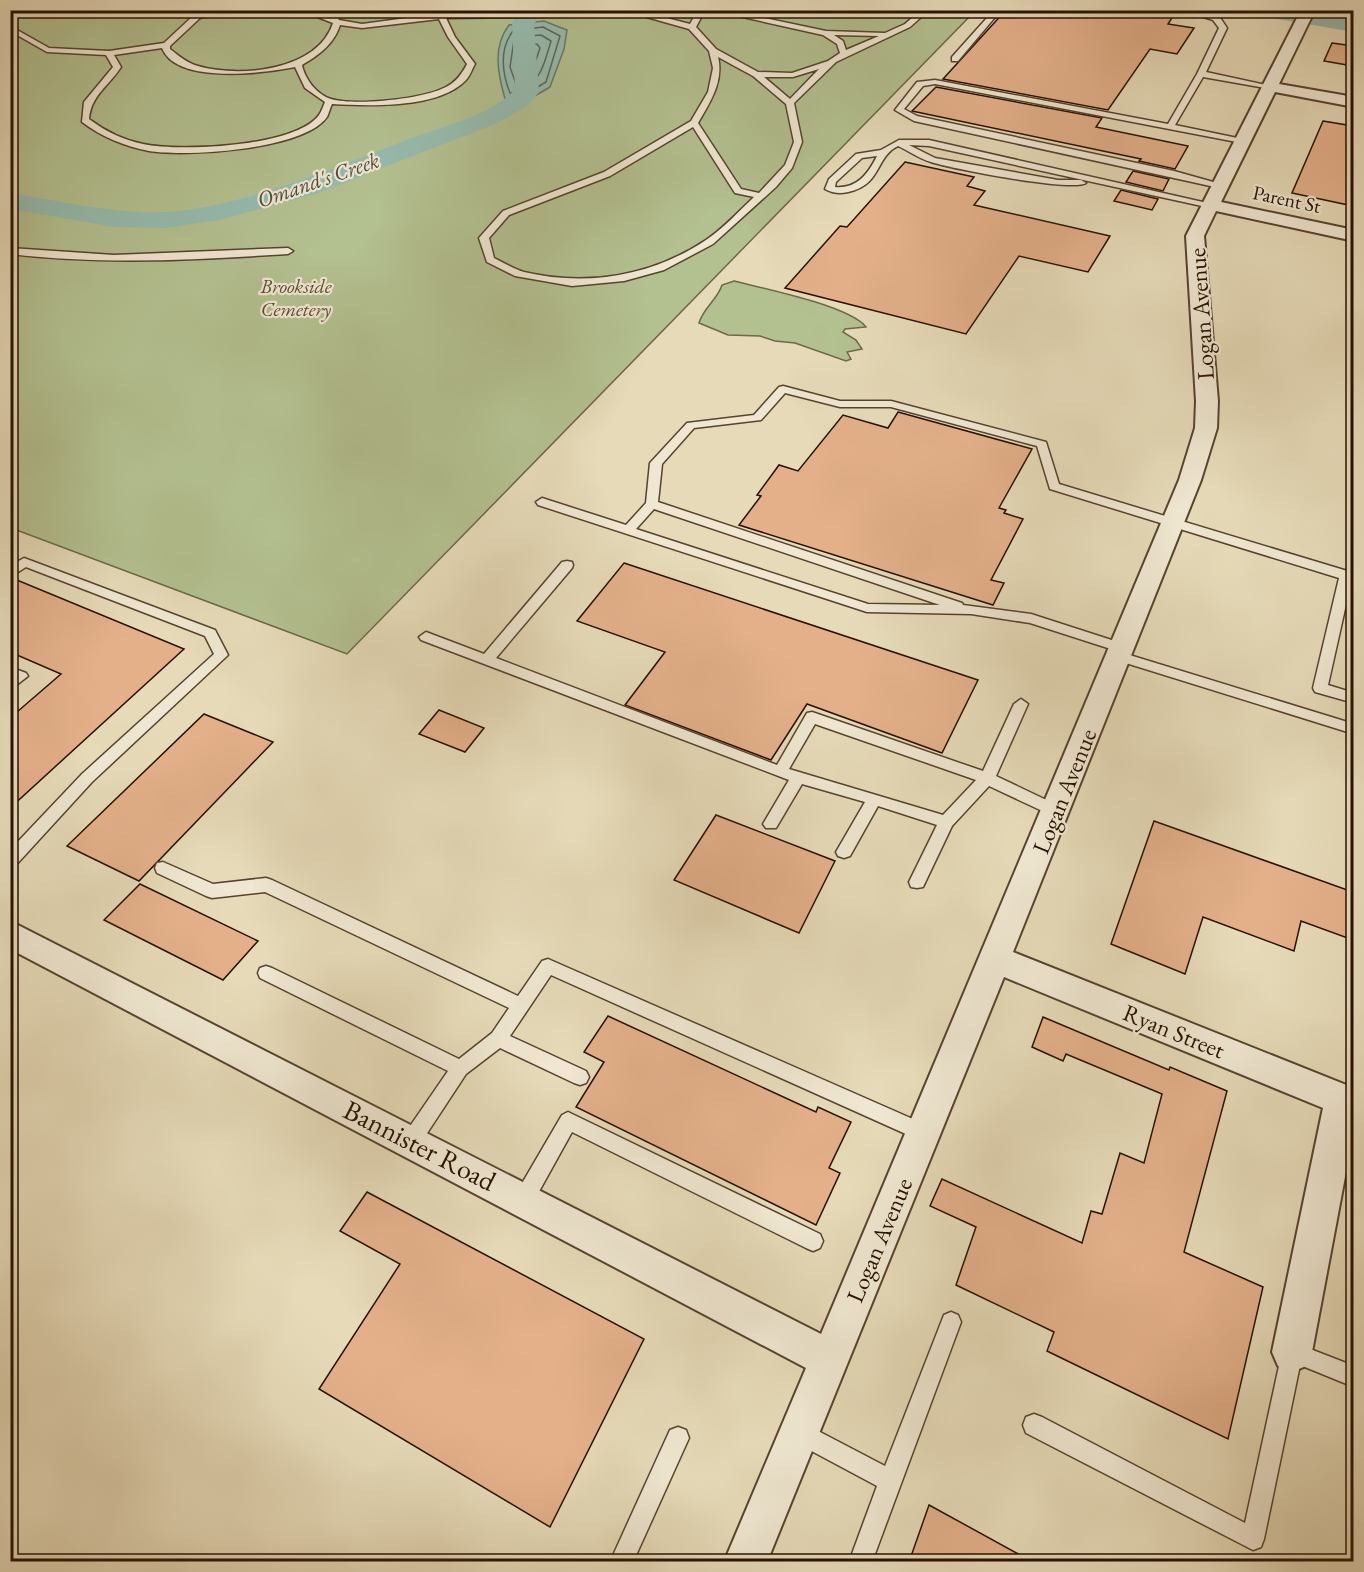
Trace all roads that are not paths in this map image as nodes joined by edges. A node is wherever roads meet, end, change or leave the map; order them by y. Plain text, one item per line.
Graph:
1 (187, 10) edge
2 (231, 10) edge
3 (302, 10) edge
4 (329, 10) edge
5 (653, 10) edge
6 (702, 10) edge
7 (714, 10) edge
8 (926, 10) edge
9 (998, 10) edge
10 (1184, 10) edge
11 (1308, 10) edge
12 (440, 13) edge
13 (643, 14) junction
14 (198, 16) junction
15 (337, 22) junction
16 (692, 27) junction
17 (10, 28) edge
18 (825, 33) junction
19 (892, 33) junction
20 (166, 45) junction
21 (713, 51) junction
22 (110, 53) junction
23 (844, 54) junction
24 (955, 59) dead end
25 (831, 62) junction
26 (298, 64) junction
27 (756, 74) junction
28 (1201, 74) junction
29 (1271, 87) junction
30 (330, 100) junction
31 (1353, 102) edge
32 (790, 103) junction
33 (694, 123) junction
34 (1170, 127) junction
35 (1244, 142) junction
36 (899, 143) junction
37 (882, 152) junction
38 (1090, 179) junction
39 (1169, 184) junction
40 (761, 196) junction
41 (1216, 196) junction
42 (1353, 236) edge
43 (10, 251) edge
44 (288, 251) dead end
45 (542, 502) dead end
46 (652, 504) junction
47 (1173, 523) junction
48 (628, 530) junction
49 (567, 566) dead end
50 (10, 573) edge
51 (1349, 577) edge
52 (971, 610) junction
53 (426, 637) dead end
54 (1120, 652) junction
55 (487, 660) junction
56 (10, 672) edge
57 (10, 685) edge
58 (1353, 698) edge
59 (1021, 704) dead end
60 (1353, 729) edge
61 (780, 772) junction
62 (799, 777) junction
63 (987, 778) junction
64 (874, 799) junction
65 (1056, 810) junction
66 (946, 822) junction
67 (771, 824) dead end
68 (844, 852) dead end
69 (10, 861) edge
70 (163, 868) dead end
71 (917, 882) dead end
72 (10, 934) edge
73 (995, 959) junction
74 (266, 973) dead end
75 (519, 1005) junction
76 (498, 1039) junction
77 (460, 1068) junction
78 (580, 1077) dead end
79 (1348, 1101) edge
80 (924, 1133) junction
81 (411, 1141) junction
82 (524, 1199) junction
83 (813, 1241) dead end
84 (951, 1322) dead end
85 (1292, 1352) junction
86 (829, 1359) junction
87 (1353, 1377) edge
88 (1034, 1425) dead end
89 (799, 1432) junction
90 (678, 1438) dead end
91 (890, 1481) junction
92 (621, 1562) edge
93 (745, 1562) edge
94 (860, 1562) edge

1 - 14 lane
2 - 14 lane
3 - 15 lane
4 - 15 lane
5 - 13 lane
6 - 16 lane
7 - 18 lane
8 - 19 lane
9 - 24 lane
10 - 28 lane
11 - 29 street, Logan Avenue
12 - 13 lane
12 - 15 lane
12 - 30 lane
13 - 16 lane
14 - 20 lane
15 - 26 lane
16 - 21 lane
17 - 22 lane
18 - 19 lane
18 - 23 lane
19 - 23 lane
20 - 22 lane
20 - 26 lane
21 - 27 lane
21 - 33 lane
22 - 30 lane
23 - 25 lane
25 - 27 lane
25 - 32 lane
26 - 30 lane
27 - 32 lane
28 - 29 lane
28 - 34 lane
29 - 31 street
29 - 35 street, Logan Avenue
32 - 40 lane
33 - 40 lane
33 - 40 lane
34 - 35 lane
34 - 39 lane
35 - 41 street, Logan Avenue
36 - 37 lane
36 - 38 lane
36 - 38 lane
37 - 37 lane
38 - 39 lane
39 - 41 lane
39 - 41 lane
41 - 42 street, Parent St
41 - 47 street, Logan Avenue
43 - 44 lane
45 - 48 lane
46 - 47 lane
46 - 48 lane
46 - 52 lane
47 - 51 lane
47 - 54 street, Logan Avenue
48 - 52 lane
49 - 55 lane
50 - 69 lane
51 - 58 lane
52 - 54 lane
53 - 55 lane
54 - 60 lane
54 - 65 street, Logan Avenue
55 - 61 lane
56 - 57 lane
59 - 63 lane
61 - 62 lane
61 - 63 lane
62 - 64 lane
62 - 67 lane
63 - 65 lane
63 - 66 lane
64 - 66 lane
64 - 68 lane
65 - 73 street, Logan Avenue
66 - 71 lane
70 - 75 lane
72 - 81 street, Bannister Road
73 - 79 street, Ryan Street
73 - 80 street, Logan Avenue
74 - 77 lane
75 - 76 lane
75 - 80 lane
76 - 77 lane
76 - 78 lane
77 - 81 lane
79 - 85 street
80 - 86 street, Logan Avenue
81 - 82 street, Bannister Road
82 - 83 lane
82 - 86 street, Bannister Road
84 - 91 lane
85 - 87 lane
85 - 88 lane
86 - 89 street, Logan Avenue
89 - 91 lane
89 - 93 street, Logan Avenue
90 - 92 lane
91 - 94 lane

